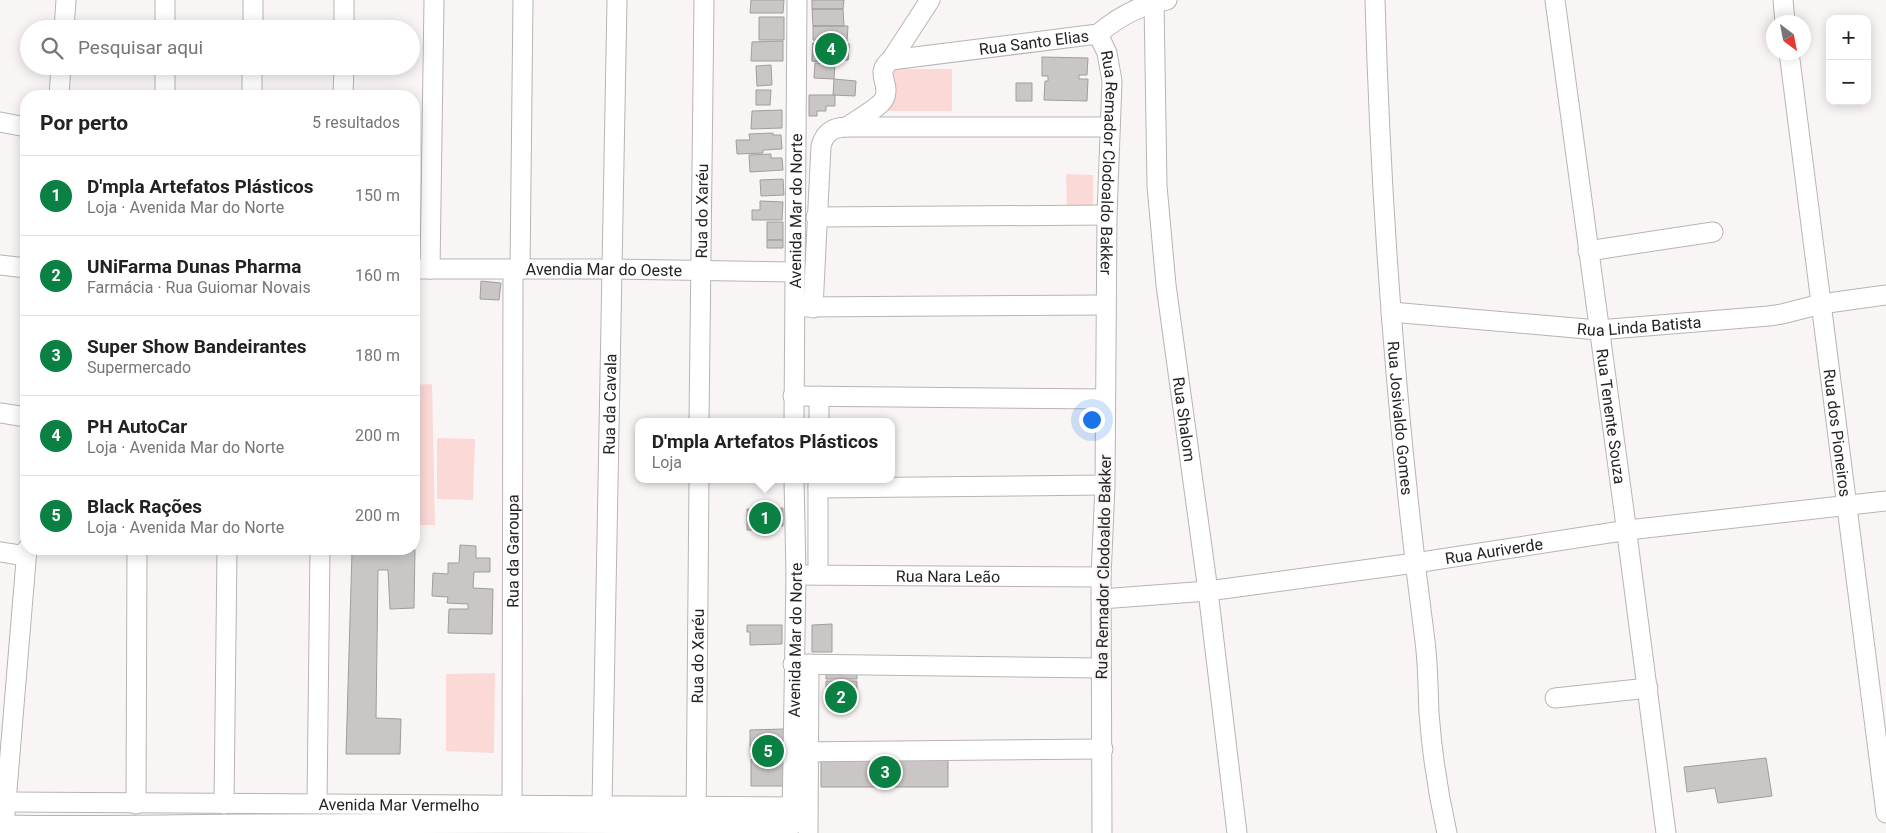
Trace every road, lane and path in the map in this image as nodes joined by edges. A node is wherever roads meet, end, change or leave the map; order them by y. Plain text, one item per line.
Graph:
1 (66, 0) edge
2 (166, 0) edge
3 (254, 0) edge
4 (344, 0) edge
5 (434, 0) edge
6 (523, 0) edge
7 (617, 0) edge
8 (704, 0) edge
9 (796, 0) edge
10 (930, 0) edge
11 (1375, 0) edge
12 (1556, 0) edge
13 (1782, 0) edge
14 (1160, 1) edge
15 (1784, 15) edge
16 (65, 20) edge
17 (165, 20) edge
18 (253, 20) edge
19 (344, 20) edge
20 (1098, 34) junction
21 (891, 60) junction
22 (1790, 60) edge
23 (60, 75) edge
24 (165, 75) edge
25 (252, 75) edge
26 (344, 75) edge
27 (59, 90) edge
28 (165, 90) edge
29 (252, 90) edge
30 (343, 90) edge
31 (0, 122) edge
32 (20, 126) edge
33 (842, 127) junction
34 (1110, 127) junction
35 (1107, 215) junction
36 (816, 217) junction
37 (1713, 232) dead end
38 (1588, 251) junction
39 (0, 266) edge
40 (20, 268) edge
41 (422, 269) edge
42 (611, 269) junction
43 (517, 270) junction
44 (700, 270) junction
45 (794, 272) junction
46 (1886, 296) edge
47 (1821, 304) junction
48 (1106, 305) junction
49 (794, 307) junction
50 (813, 308) junction
51 (1391, 312) junction
52 (1598, 330) junction
53 (793, 396) junction
54 (819, 396) junction
55 (1105, 399) junction
56 (0, 413) edge
57 (20, 416) edge
58 (699, 418) edge
59 (794, 418) edge
60 (819, 418) edge
61 (698, 483) edge
62 (794, 483) edge
63 (818, 484) edge
64 (1104, 485) junction
65 (1886, 501) edge
66 (1847, 505) junction
67 (1628, 530) junction
68 (0, 552) edge
69 (20, 552) edge
70 (27, 555) edge
71 (137, 555) edge
72 (227, 555) edge
73 (320, 555) edge
74 (1415, 563) junction
75 (796, 575) junction
76 (818, 575) junction
77 (1101, 577) junction
78 (1208, 591) junction
79 (1101, 599) junction
80 (801, 664) junction
81 (1101, 668) junction
82 (1648, 688) junction
83 (7, 695) edge
84 (1555, 698) dead end
85 (1103, 749) junction
86 (801, 752) junction
87 (5, 802) junction
88 (136, 804) junction
89 (224, 804) junction
90 (317, 804) junction
91 (1886, 813) edge
92 (512, 821) edge
93 (605, 821) edge
94 (696, 821) edge
95 (796, 824) edge
96 (286, 828) edge
97 (4, 829) edge
98 (194, 829) edge
99 (100, 830) edge
100 (1102, 833) edge
101 (1237, 833) edge
102 (1447, 833) edge
103 (1666, 833) edge

1 - 16 street
2 - 17 street
3 - 18 street
4 - 19 street
5 - 41 street
6 - 43 street, Rua da Garoupa
7 - 42 street, Rua da Cavala
8 - 44 street, Rua do Xaréu
9 - 45 street, Avenida Mar do Norte
10 - 21 street
11 - 51 street, Rua Josivaldo Gomes
12 - 38 street, Rua Tenente Souza
13 - 15 street
14 - 20 street, Rua Santo Elias
14 - 78 street, Rua Shalom
20 - 21 street, Rua Santo Elias
20 - 34 street, Rua Remador Clodoaldo Bakker
21 - 33 street
22 - 47 street, Rua dos Pioneiros
23 - 27 street
24 - 28 street
25 - 29 street
26 - 30 street
31 - 32 street
33 - 34 street
33 - 36 street
34 - 35 street, Rua Remador Clodoaldo Bakker
35 - 36 street
35 - 48 street, Rua Remador Clodoaldo Bakker
36 - 50 street
37 - 38 street
38 - 52 street, Rua Tenente Souza
39 - 40 street
41 - 43 street, Avendia Mar do Oeste
42 - 43 street, Avendia Mar do Oeste
42 - 44 street, Avendia Mar do Oeste
42 - 93 street, Rua da Cavala
43 - 92 street, Rua da Garoupa
44 - 45 street, Avendia Mar do Oeste
44 - 58 street, Rua do Xaréu
45 - 49 street, Avenida Mar do Norte
46 - 47 street, Rua Linda Batista
47 - 52 street, Rua Linda Batista
47 - 66 street, Rua dos Pioneiros
48 - 50 street
48 - 55 street, Rua Remador Clodoaldo Bakker
49 - 50 street
49 - 53 street, Avenida Mar do Norte
51 - 52 street, Rua Linda Batista
51 - 74 street, Rua Josivaldo Gomes
52 - 67 street, Rua Tenente Souza
53 - 54 street
53 - 59 street, Avenida Mar do Norte
54 - 55 street
54 - 60 street
55 - 64 street, Rua Remador Clodoaldo Bakker
56 - 57 street
61 - 94 street, Rua do Xaréu
62 - 75 street, Avenida Mar do Norte
63 - 64 street
63 - 76 street
64 - 77 street, Rua Remador Clodoaldo Bakker
65 - 66 street, Rua Auriverde
66 - 67 street, Rua Auriverde
66 - 91 street, Rua dos Pioneiros
67 - 74 street, Rua Auriverde
67 - 82 street, Rua Tenente Souza
68 - 69 street
70 - 83 street
71 - 88 street
72 - 89 street
73 - 90 street
74 - 78 street, Rua Auriverde
74 - 102 street, Rua Josivaldo Gomes
75 - 76 street, Rua Nara Leão
75 - 80 street, Avenida Mar do Norte
76 - 77 street, Rua Nara Leão
77 - 79 street, Rua Remador Clodoaldo Bakker
78 - 79 street, Rua Auriverde
78 - 101 street, Rua Shalom
79 - 81 street, Rua Remador Clodoaldo Bakker
80 - 81 street
80 - 86 street, Avenida Mar do Norte
81 - 85 street, Rua Remador Clodoaldo Bakker
82 - 84 street
82 - 103 street, Rua Tenente Souza
83 - 87 street
85 - 86 street
85 - 100 street, Rua Remador Clodoaldo Bakker
86 - 95 street, Avenida Mar do Norte
86 - 95 street
87 - 88 street, Avenida Mar Vermelho
87 - 97 street
88 - 89 street, Avenida Mar Vermelho
89 - 90 street, Avenida Mar Vermelho
90 - 92 street, Avenida Mar Vermelho
92 - 93 street, Avenida Mar Vermelho
92 - 96 street, Avenida Mar Vermelho
93 - 94 street, Avenida Mar Vermelho
94 - 95 street, Avenida Mar Vermelho
96 - 98 street, Avenida Mar Vermelho
97 - 99 street, Avenida Mar Vermelho
98 - 99 street, Avenida Mar Vermelho

